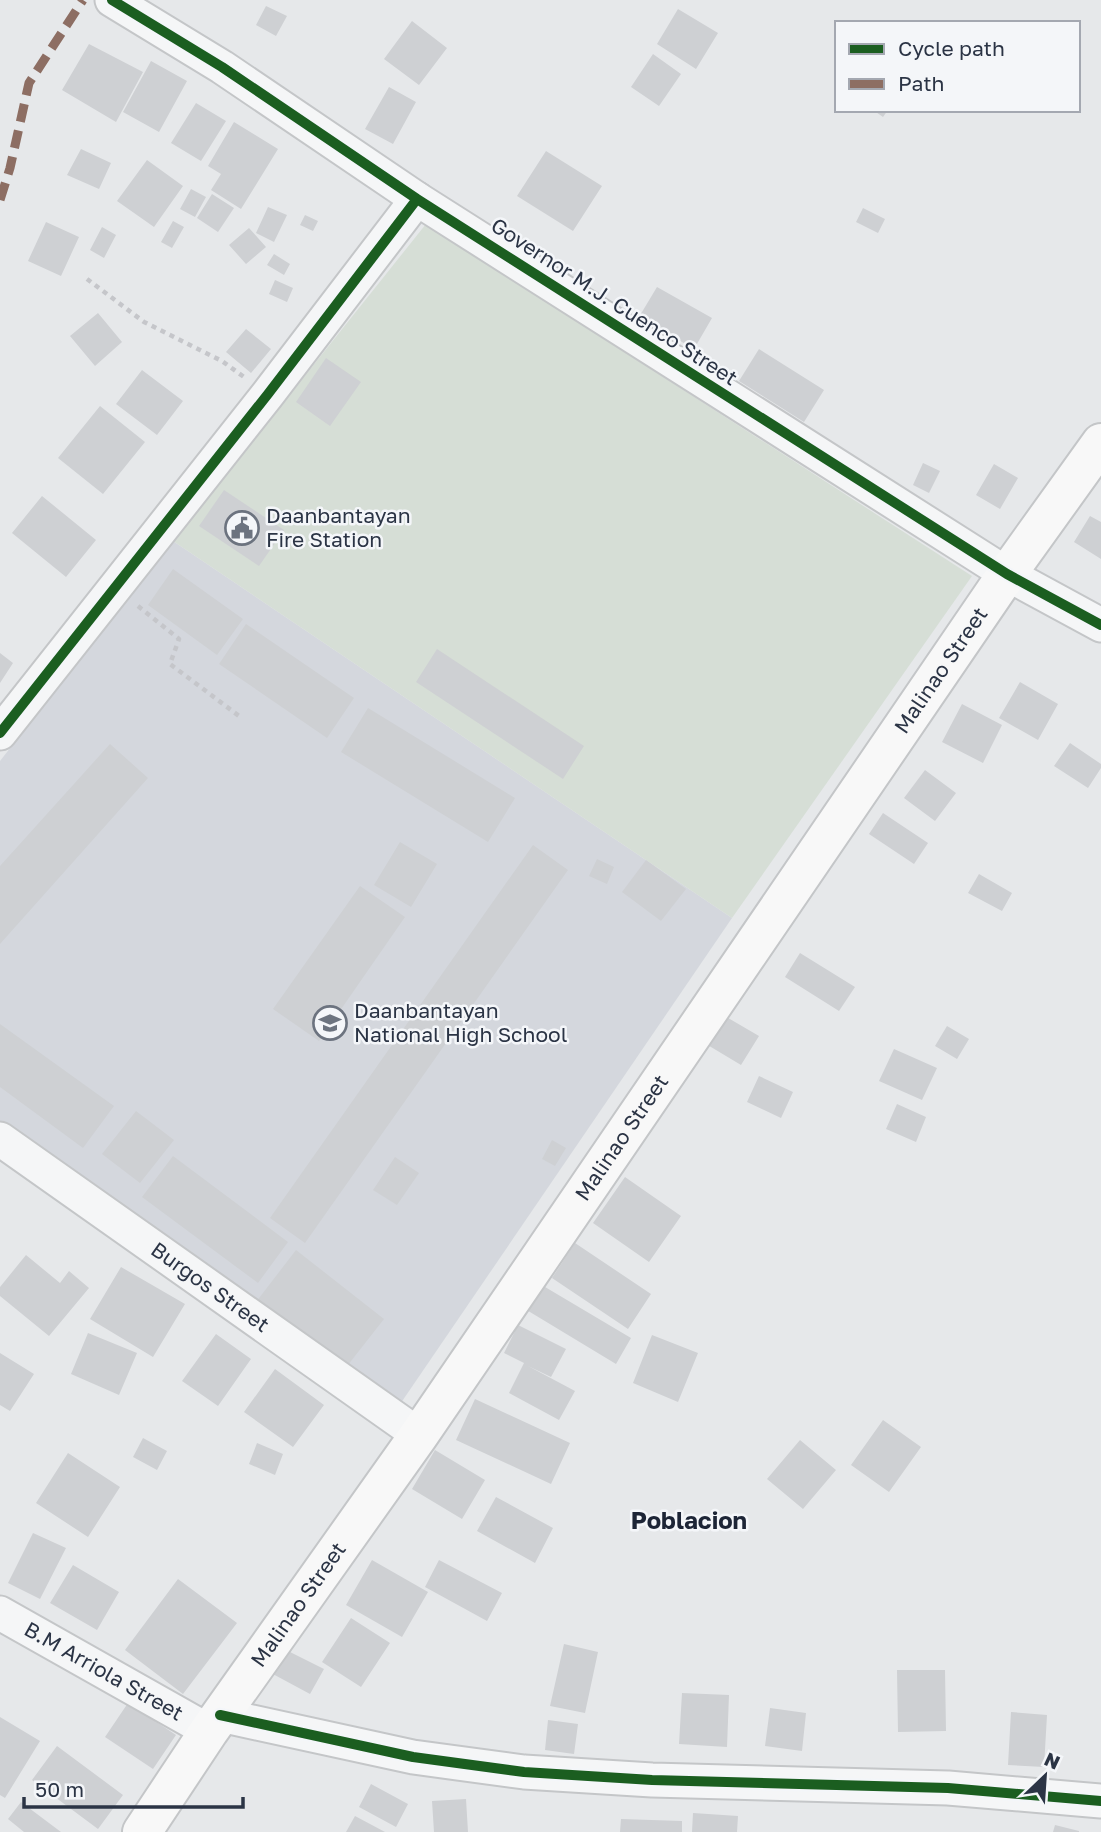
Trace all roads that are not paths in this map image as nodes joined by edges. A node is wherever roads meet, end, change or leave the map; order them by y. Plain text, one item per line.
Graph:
1 (112, 0) edge
2 (417, 199) junction
3 (1101, 443) edge
4 (1007, 574) junction
5 (1101, 625) edge
6 (0, 733) edge
7 (0, 1139) edge
8 (419, 1435) junction
9 (0, 1613) edge
10 (214, 1723) junction
11 (1101, 1801) edge
12 (142, 1832) edge

1 - 2 street, Governor M.J. Cuenco Street
2 - 4 street, Governor M.J. Cuenco Street
2 - 6 street
3 - 4 main road, Malinao Street
4 - 5 street, Governor M.J. Cuenco Street
4 - 8 main road, Malinao Street
7 - 8 street, Burgos Street
8 - 10 main road, Malinao Street
9 - 10 street, B.M Arriola Street
10 - 11 street, B.M Arriola Street
10 - 12 main road, Malinao Street

